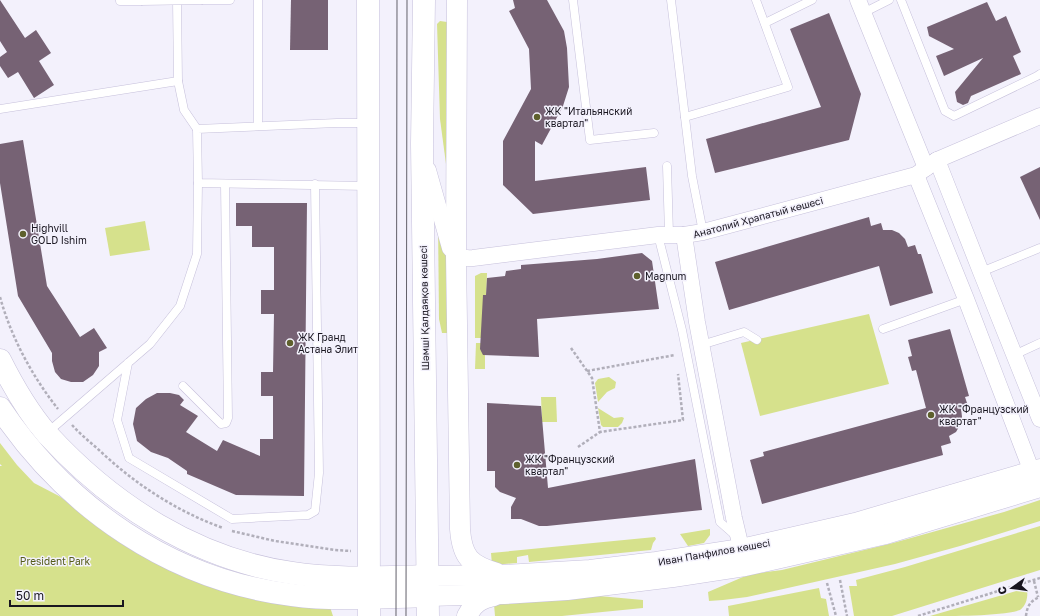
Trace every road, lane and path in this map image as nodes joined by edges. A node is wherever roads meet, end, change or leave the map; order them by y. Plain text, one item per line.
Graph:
1 (120, 0) edge
2 (177, 0) edge
3 (203, 0) edge
4 (230, 0) edge
5 (258, 0) edge
6 (368, 0) edge
7 (424, 0) edge
8 (457, 0) edge
9 (573, 0) edge
10 (671, 0) edge
11 (756, 0) edge
12 (812, 0) edge
13 (889, 0) edge
14 (902, 0) edge
15 (860, 6) edge
16 (764, 24) junction
17 (1040, 74) edge
18 (178, 81) junction
19 (0, 109) edge
20 (685, 116) junction
21 (1040, 116) edge
22 (369, 123) junction
23 (258, 126) junction
24 (196, 129) junction
25 (654, 134) dead end
26 (422, 144) junction
27 (667, 166) dead end
28 (926, 167) junction
29 (198, 183) junction
30 (225, 184) junction
31 (315, 184) junction
32 (369, 186) junction
33 (703, 232) junction
34 (671, 235) junction
35 (1040, 248) edge
36 (456, 255) junction
37 (981, 272) junction
38 (966, 299) junction
39 (883, 329) dead end
40 (757, 340) dead end
41 (1040, 343) edge
42 (701, 345) junction
43 (571, 348) dead end
44 (1014, 355) junction
45 (0, 360) edge
46 (676, 362) dead end
47 (128, 363) junction
48 (677, 370) dead end
49 (587, 371) junction
50 (183, 386) dead end
51 (0, 408) edge
52 (1040, 419) edge
53 (600, 432) junction
54 (47, 433) junction
55 (578, 447) dead end
56 (1037, 479) edge
57 (335, 550) dead end
58 (352, 551) dead end
59 (742, 551) junction
60 (1040, 578) edge
61 (840, 580) dead end
62 (1034, 581) junction
63 (827, 583) dead end
64 (503, 585) junction
65 (428, 596) edge
66 (369, 597) edge
67 (1039, 597) edge
68 (468, 616) edge
69 (836, 616) edge
70 (847, 616) edge
71 (918, 616) edge
72 (1025, 616) edge

1 - 3 lane, bridge
2 - 18 lane
3 - 4 lane
5 - 23 lane
6 - 22 main road
7 - 26 main road, Шәмші Қалдаяқов көшесі
8 - 36 street
9 - 25 lane
10 - 20 lane
11 - 16 lane
12 - 16 lane
13 - 15 lane
14 - 17 lane
15 - 28 street
16 - 20 lane
18 - 19 lane
18 - 24 lane
20 - 33 lane
21 - 28 street, Анатолий Храпатый көшесі
22 - 23 lane
22 - 32 main road
23 - 24 lane
24 - 29 lane
26 - 36 street
26 - 65 main road, Шәмші Қалдаяқов көшесі
27 - 34 lane
28 - 33 street, Анатолий Храпатый көшесі
28 - 37 street
28 - 38 street
29 - 30 lane
29 - 47 lane
30 - 31 lane
30 - 50 lane
31 - 32 lane
31 - 47 lane
32 - 66 main road
33 - 34 street, Анатолий Храпатый көшесі
34 - 36 street, Анатолий Храпатый көшесі
34 - 42 street
34 - 59 lane
35 - 37 lane
36 - 64 street
37 - 44 street
38 - 39 lane
38 - 56 street
40 - 42 lane
41 - 44 lane
42 - 59 street
43 - 49 path
44 - 52 street
45 - 54 main road
46 - 49 path
47 - 54 lane
48 - 53 path
49 - 53 path
51 - 66 main road
53 - 55 path
54 - 66 main road
56 - 59 street, Иван Панфилов көшесі
57 - 58 path
59 - 64 street, Иван Панфилов көшесі
60 - 62 path
61 - 70 path
62 - 67 path
62 - 71 path
63 - 69 path
64 - 65 street, Иван Панфилов көшесі
64 - 68 street
65 - 66 main road
67 - 72 path

